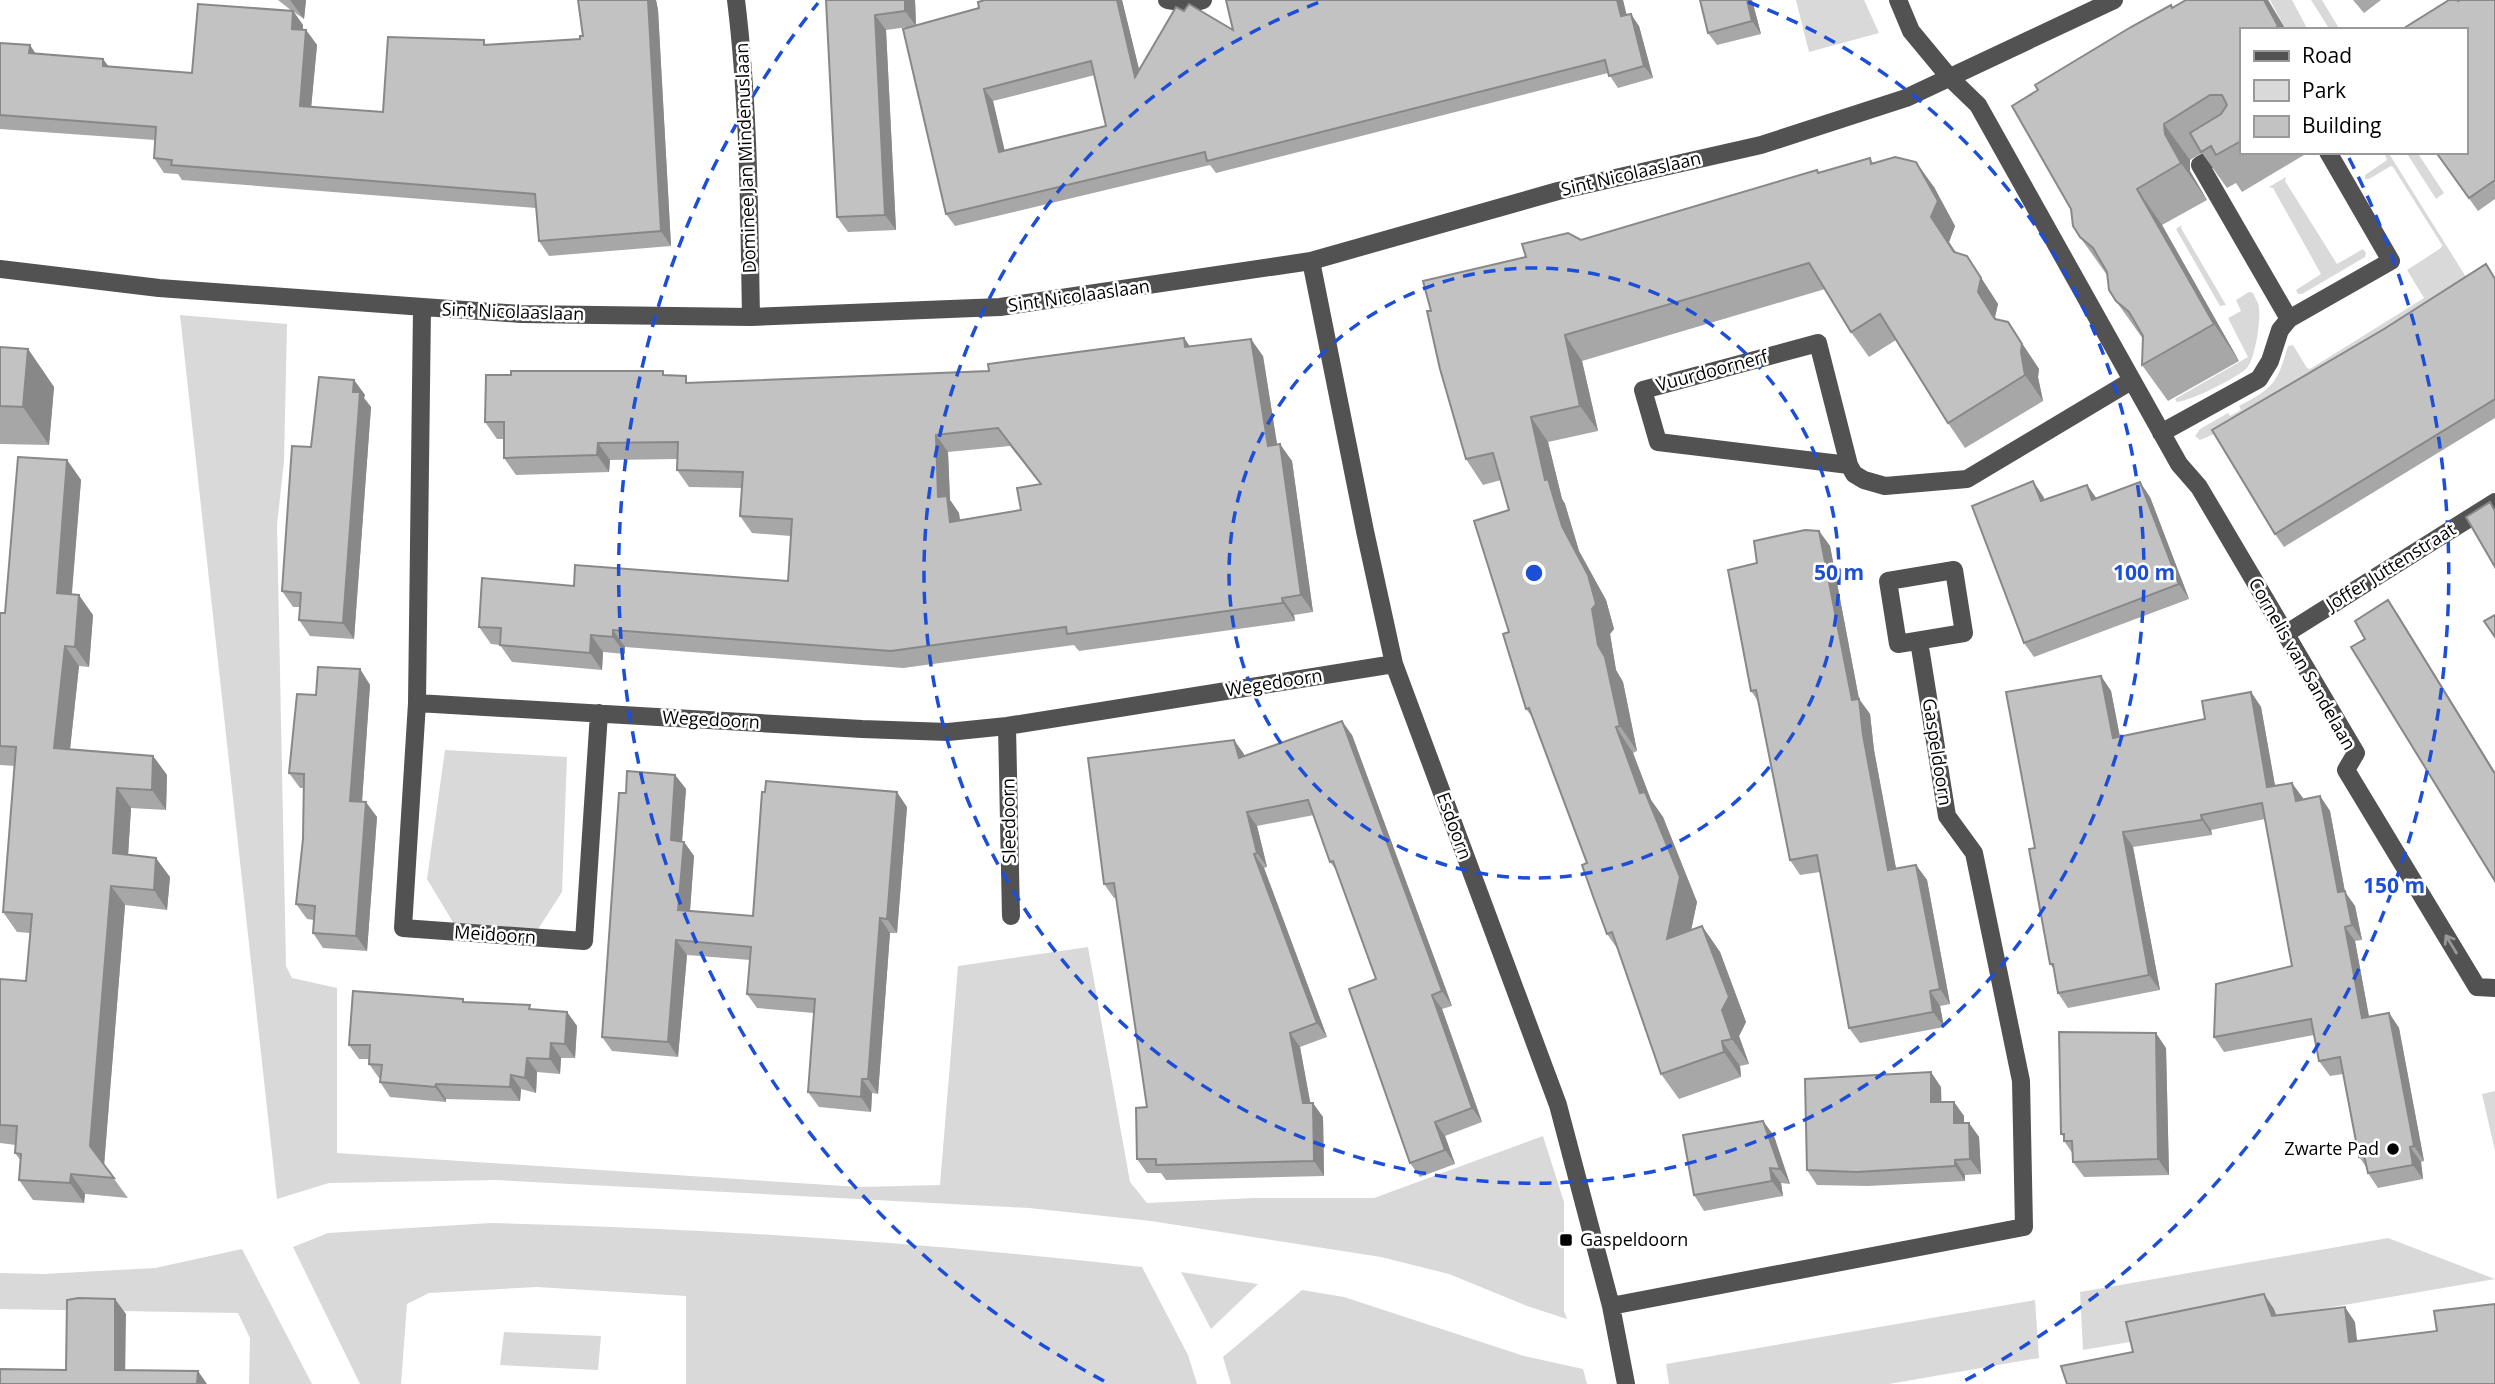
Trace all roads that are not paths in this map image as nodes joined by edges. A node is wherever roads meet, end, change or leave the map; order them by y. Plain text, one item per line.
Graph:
1 (736, 0) edge
2 (1167, 0) edge
3 (1203, 0) edge
4 (1898, 0) edge
5 (2114, 0) edge
6 (1950, 78) junction
7 (2240, 142) edge
8 (2329, 154) edge
9 (1311, 261) junction
10 (0, 269) edge
11 (422, 308) junction
12 (751, 317) junction
13 (2289, 319) junction
14 (2131, 381) junction
15 (2161, 433) junction
16 (1849, 465) junction
17 (2495, 502) edge
18 (2287, 634) junction
19 (1919, 641) junction
20 (1394, 664) junction
21 (417, 703) junction
22 (599, 713) junction
23 (1007, 726) junction
24 (1011, 916) dead end
25 (2495, 988) edge
26 (1611, 1307) junction
27 (1626, 1384) edge

1 - 12 street, Dominee Jan Mindenuslaan
2 - 3 street
4 - 6 street, Cornelis van Sandelaan
5 - 6 street, Sint Nicolaaslaan
6 - 9 street, Sint Nicolaaslaan
6 - 14 street, Cornelis van Sandelaan
7 - 13 street
8 - 13 street
9 - 12 street, Sint Nicolaaslaan
9 - 20 street, Esdoorn
10 - 11 street, Sint Nicolaaslaan
11 - 12 street, Sint Nicolaaslaan
11 - 21 street
13 - 15 street
14 - 15 street, Cornelis van Sandelaan
14 - 16 street, Vuurdoornerf
15 - 18 street, Cornelis van Sandelaan
16 - 16 street, Vuurdoornerf
17 - 18 street, Joffer Juttenstraat
25 -> 18 street, Cornelis van Sandelaan
19 - 19 street
19 - 26 street, Gaspeldoorn
20 - 23 street, Wegedoorn
20 - 26 street, Esdoorn
21 - 22 street, Wegedoorn
21 - 22 street, Meidoorn
22 - 23 street, Wegedoorn
23 - 24 street, Sleedoorn
26 - 27 street, Esdoorn

